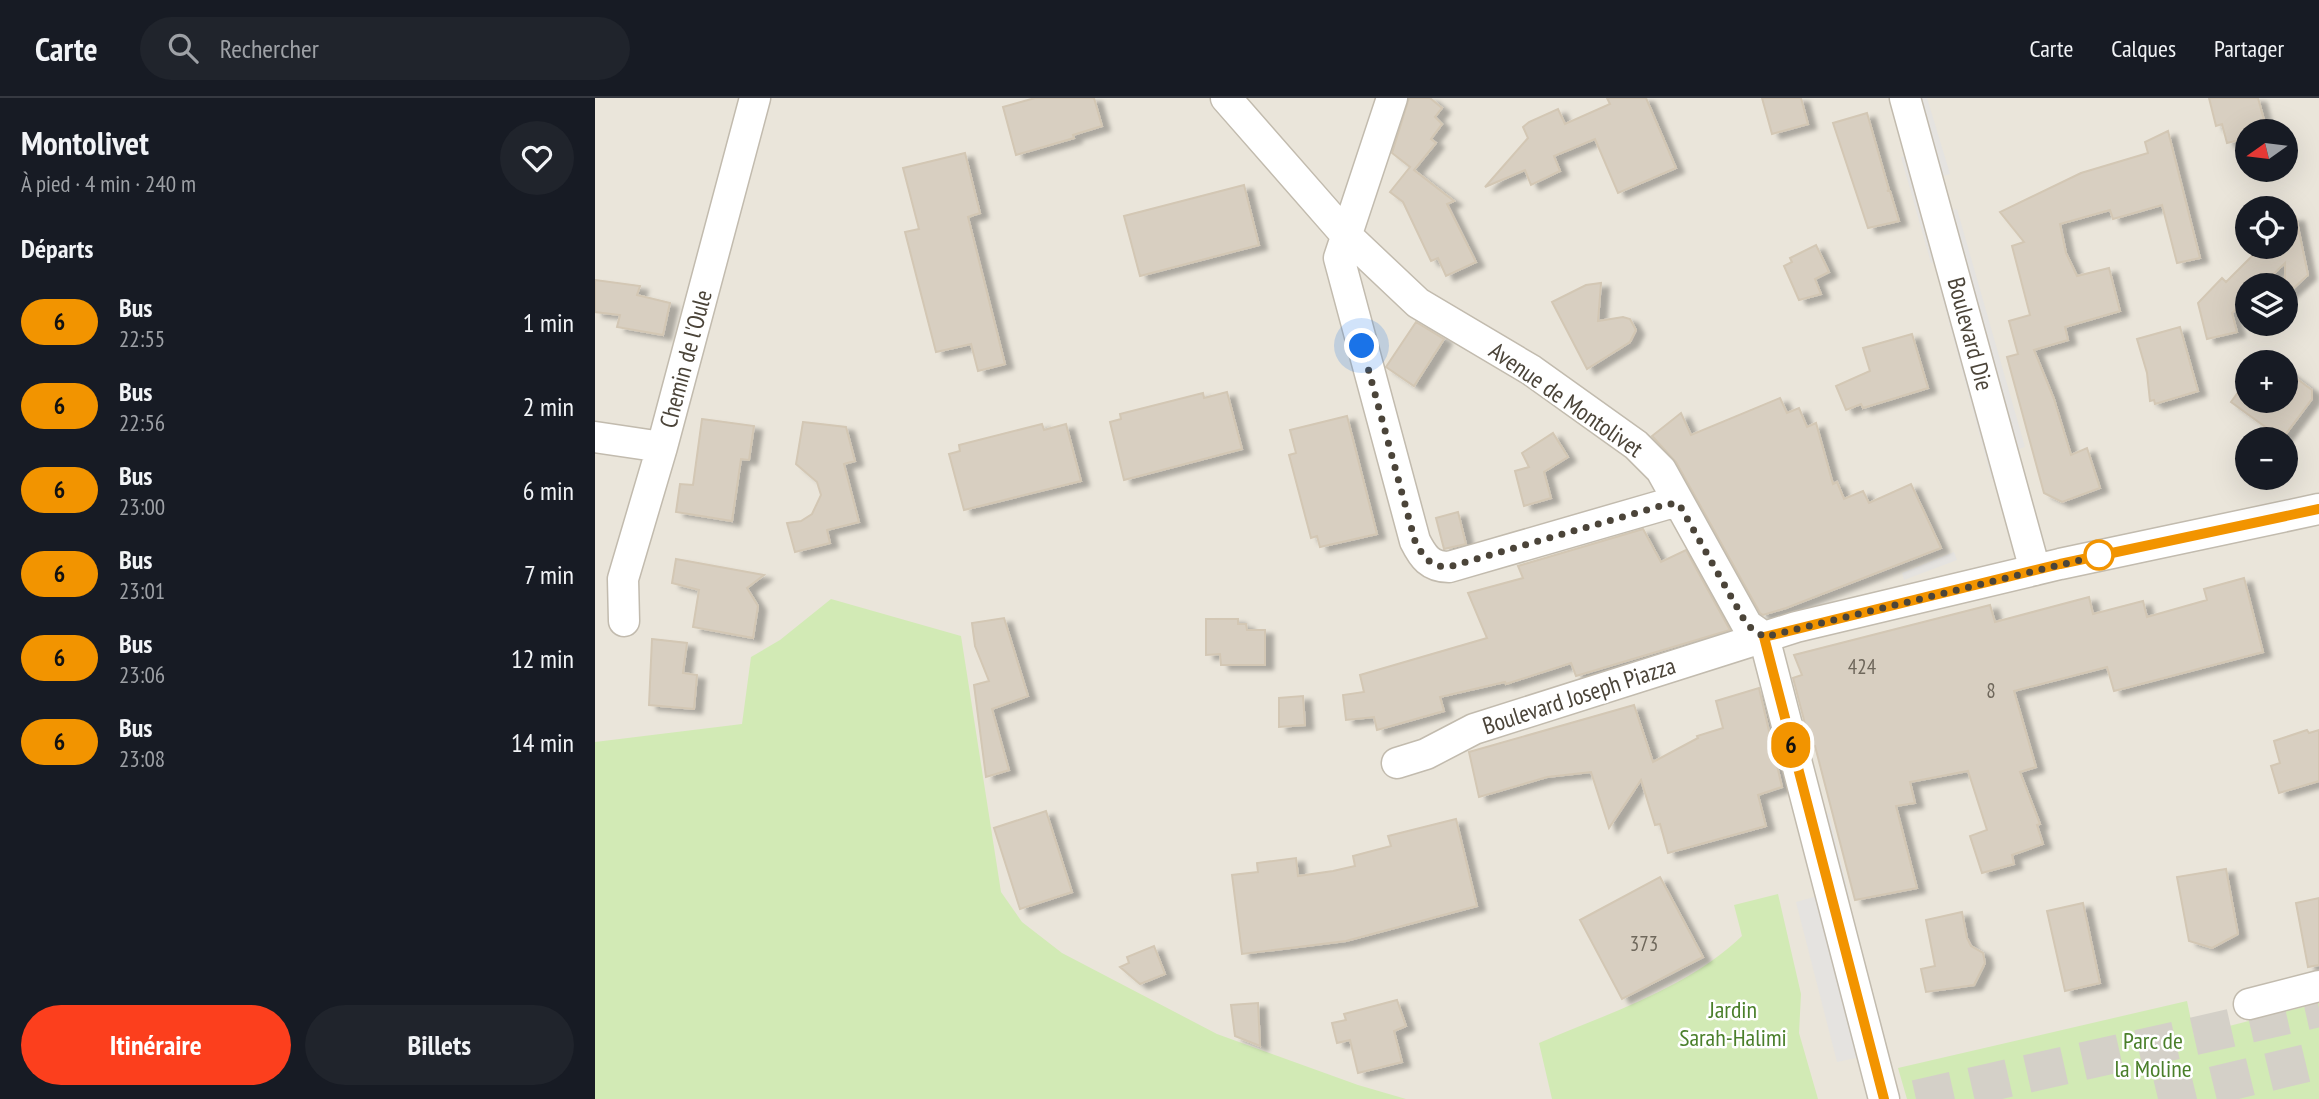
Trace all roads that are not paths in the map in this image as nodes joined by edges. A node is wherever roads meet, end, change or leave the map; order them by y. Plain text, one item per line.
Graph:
1 (755, 98) edge
2 (1226, 98) edge
3 (1392, 98) edge
4 (1905, 98) edge
5 (1346, 235) junction
6 (595, 437) edge
7 (662, 447) junction
8 (1679, 504) junction
9 (2319, 509) edge
10 (2035, 569) junction
11 (624, 621) dead end
12 (1764, 637) junction
13 (1397, 763) dead end
14 (2319, 986) edge
15 (2249, 1004) dead end
16 (1884, 1099) edge

1 - 7 street, Chemin de l'Oule
2 - 5 street, Avenue de Montolivet
3 - 5 street
4 - 10 street, Boulevard Die
5 - 8 street, Avenue de Montolivet
5 - 8 street
6 - 7 street
7 - 11 street, Chemin de l'Oule
8 - 12 street, Avenue de Montolivet
9 - 10 street, Boulevard Joseph Piazza
10 - 12 street, Boulevard Joseph Piazza
12 - 13 street, Boulevard Joseph Piazza
12 - 16 street, Avenue de Montolivet
14 - 15 street

